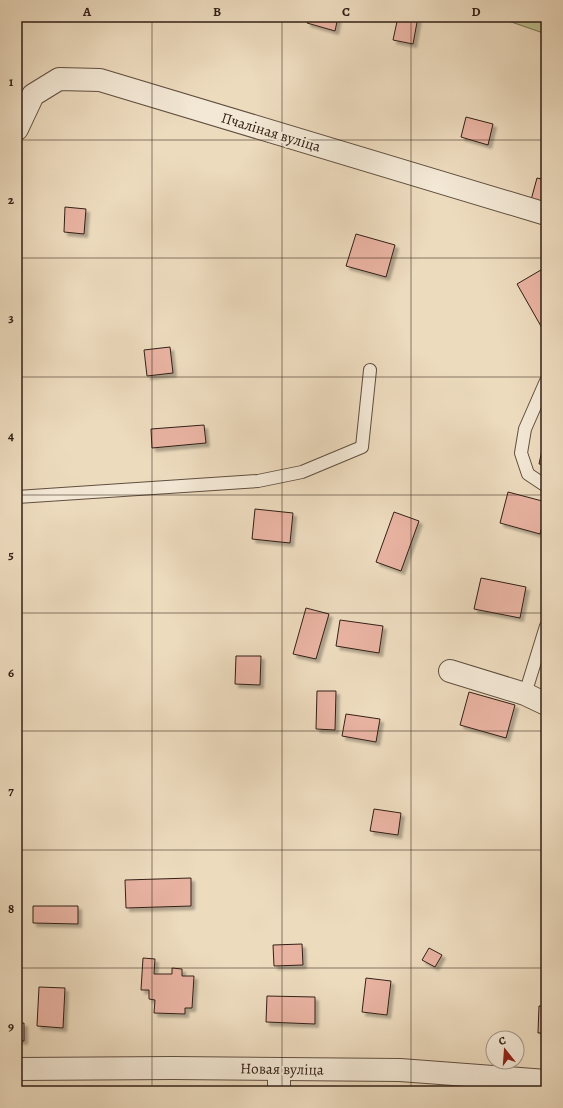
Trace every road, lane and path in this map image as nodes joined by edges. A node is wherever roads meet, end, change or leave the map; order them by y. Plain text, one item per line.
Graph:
1 (17, 129) edge
2 (546, 214) edge
3 (370, 370) dead end
4 (546, 381) edge
5 (546, 486) edge
6 (17, 497) edge
7 (546, 626) edge
8 (450, 671) dead end
9 (525, 694) junction
10 (546, 704) edge
11 (17, 1068) edge
12 (279, 1080) edge
13 (546, 1081) edge

1 - 2 street, Пчаліная вуліца
3 - 6 lane
4 - 5 lane
7 - 9 lane
8 - 9 street
9 - 10 street
11 - 12 street, Новая вуліца
12 - 13 street, Новая вуліца

